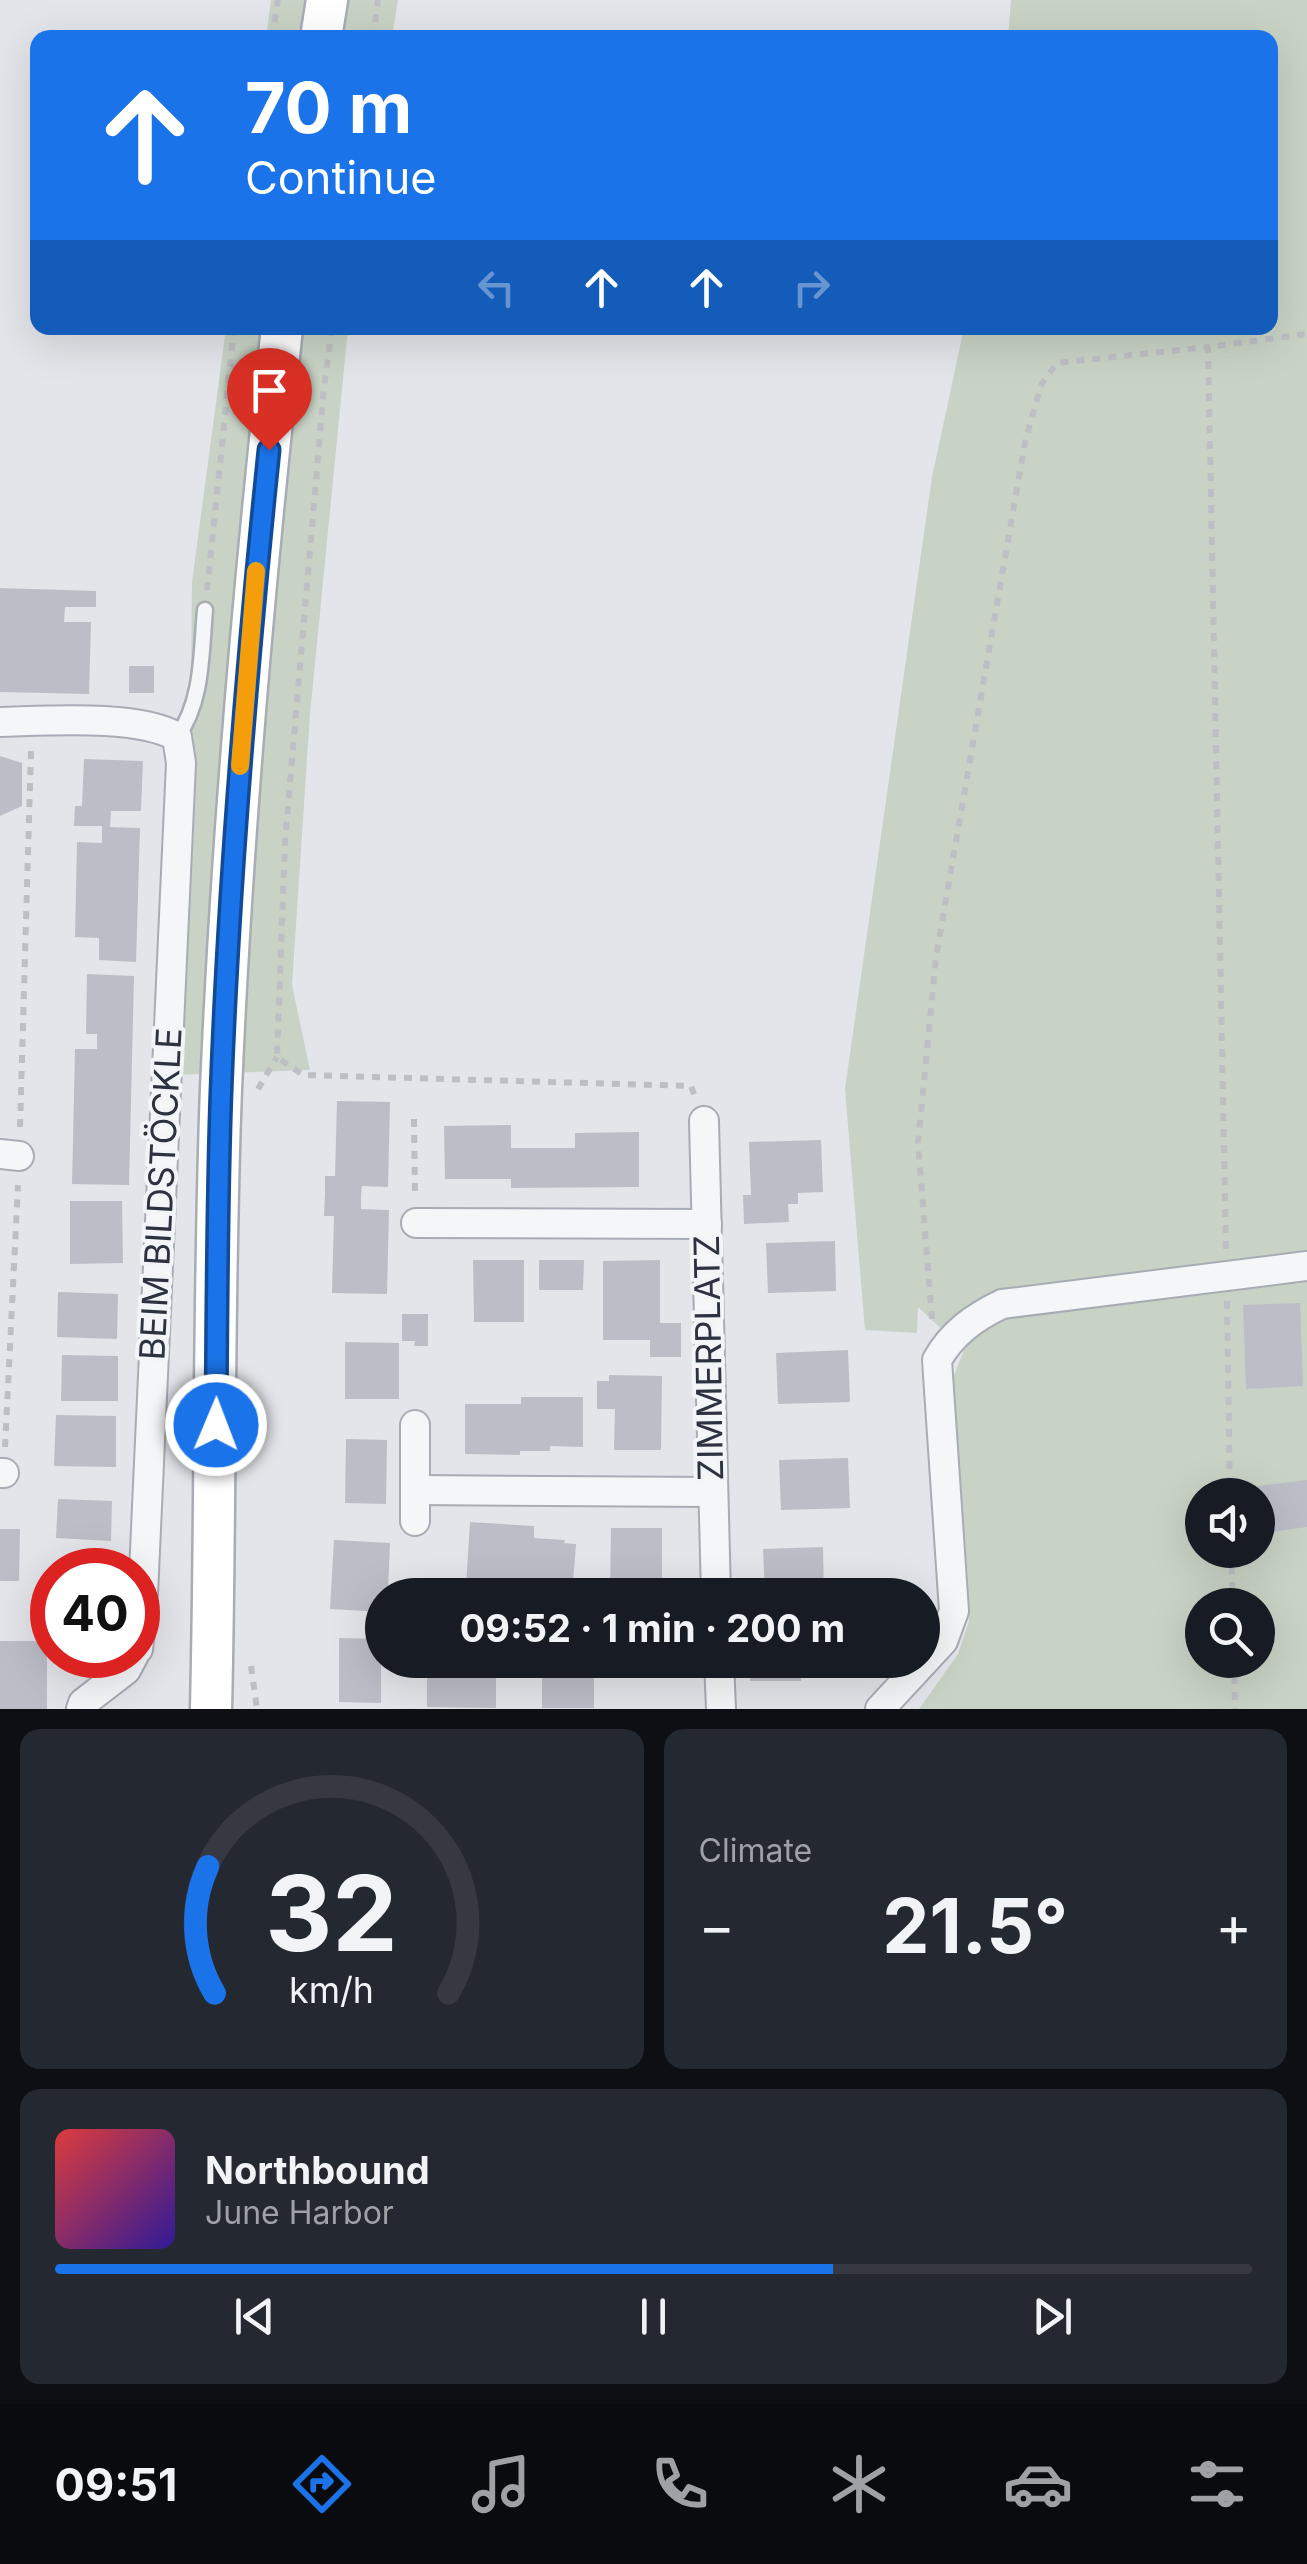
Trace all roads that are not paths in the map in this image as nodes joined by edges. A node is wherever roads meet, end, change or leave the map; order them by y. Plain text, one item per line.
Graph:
1 (326, 0) edge
2 (322, 30) edge
3 (281, 335) edge
4 (205, 610) road end
5 (0, 722) edge
6 (177, 738) junction
7 (704, 1122) road end
8 (416, 1223) road end
9 (707, 1224) junction
10 (1307, 1266) edge
11 (415, 1425) dead end
12 (415, 1490) junction
13 (712, 1492) junction
14 (415, 1521) dead end
15 (145, 1548) edge
16 (715, 1578) edge
17 (115, 1678) edge
18 (720, 1678) edge
19 (81, 1709) edge
20 (211, 1709) edge
21 (721, 1709) edge
22 (880, 1709) edge

1 - 2 street
3 - 20 street
4 - 6 lane
5 - 6 street
6 - 15 street, BEIM BILDSTÖCKLE
7 - 9 street, ZIMMERPLATZ
8 - 9 street
9 - 13 street, ZIMMERPLATZ
10 - 22 street
11 - 12 street
12 - 13 street
12 - 14 street
13 - 16 street, ZIMMERPLATZ
17 - 19 street, BEIM BILDSTÖCKLE
18 - 21 street

